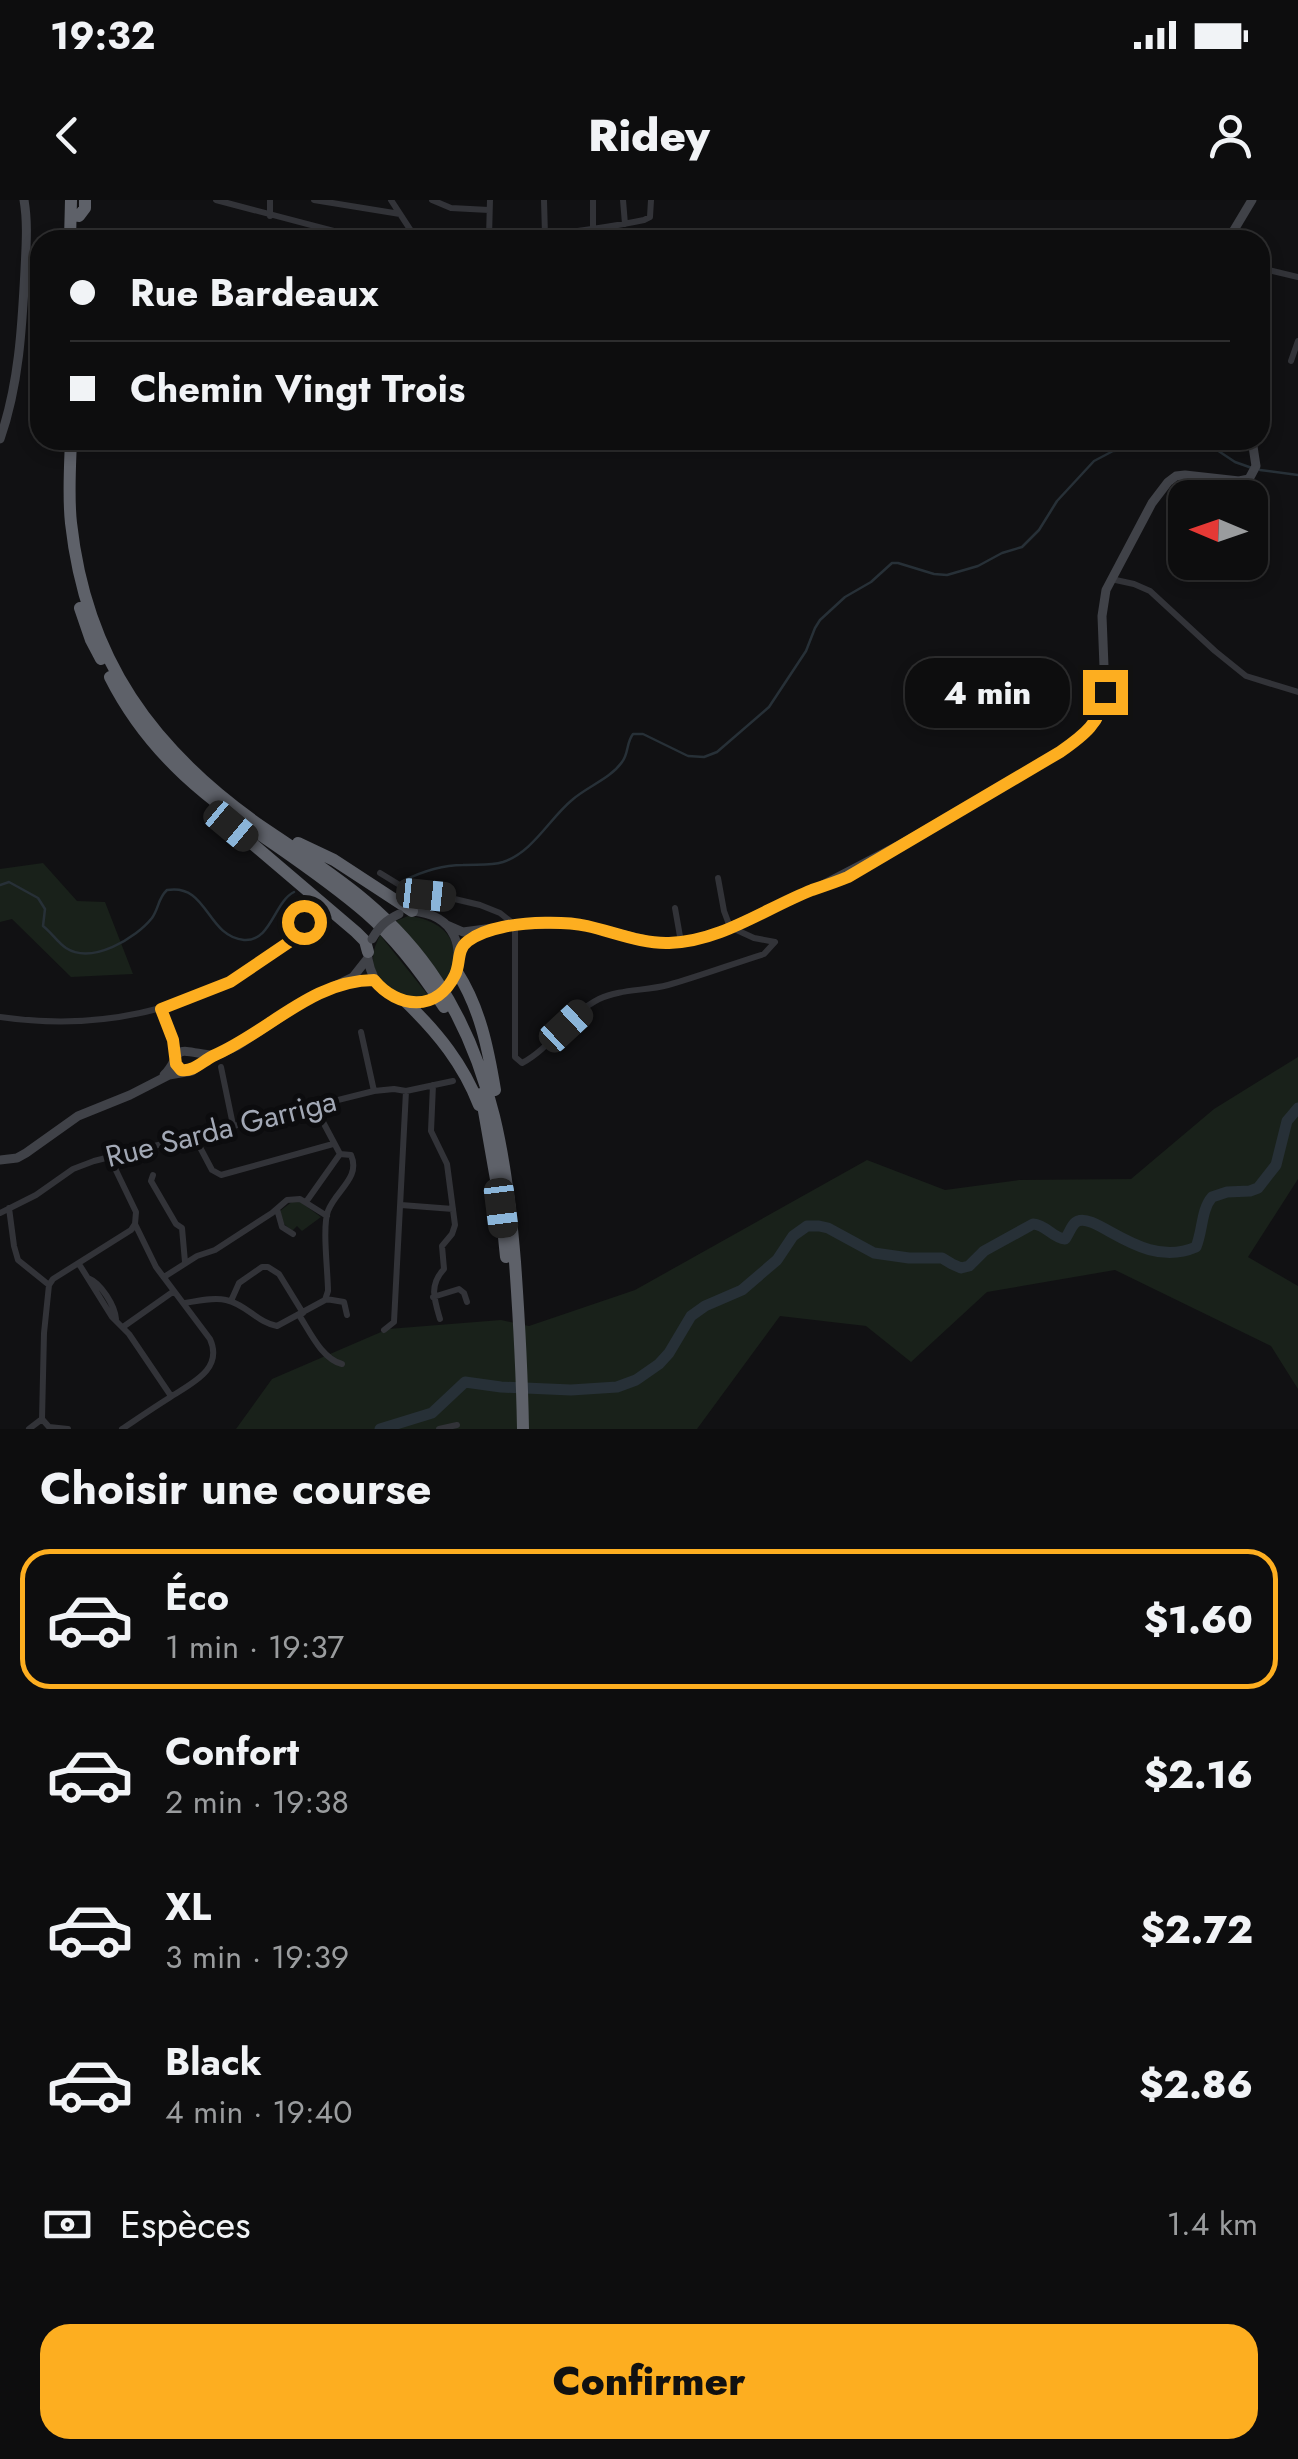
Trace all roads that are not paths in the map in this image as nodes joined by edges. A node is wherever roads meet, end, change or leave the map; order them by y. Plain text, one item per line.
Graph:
1 (24, 200) edge
2 (69, 200) edge
3 (82, 200) edge
4 (219, 200) edge
5 (270, 200) edge
6 (314, 200) edge
7 (391, 200) edge
8 (432, 200) edge
9 (490, 200) edge
10 (544, 200) edge
11 (594, 200) edge
12 (624, 200) edge
13 (651, 200) edge
14 (1252, 200) edge
15 (235, 203) edge
16 (490, 210) junction
17 (400, 214) junction
18 (270, 216) junction
19 (626, 224) junction
20 (593, 229) junction
21 (68, 230) edge
22 (78, 230) edge
23 (338, 230) edge
24 (410, 230) edge
25 (490, 230) edge
26 (545, 230) edge
27 (585, 230) edge
28 (1234, 230) edge
29 (1270, 271) edge
30 (1298, 278) edge
31 (1298, 341) edge
32 (1291, 361) dead end
33 (0, 439) edge
34 (63, 450) edge
35 (71, 450) edge
36 (1254, 450) edge
37 (1110, 579) junction
38 (1298, 692) edge
39 (183, 776) junction
40 (258, 824) junction
41 (380, 873) dead end
42 (718, 878) dead end
43 (676, 908) dead end
44 (405, 912) junction
45 (515, 925) junction
46 (447, 926) junction
47 (499, 927) junction
48 (730, 927) junction
49 (298, 936) dead end
50 (681, 942) junction
51 (369, 950) junction
52 (459, 952) junction
53 (456, 972) junction
54 (374, 980) junction
55 (338, 986) junction
56 (406, 1002) junction
57 (161, 1009) junction
58 (0, 1017) edge
59 (170, 1030) junction
60 (361, 1032) dead end
61 (191, 1052) junction
62 (215, 1055) junction
63 (176, 1059) junction
64 (220, 1067) dead end
65 (191, 1069) junction
66 (158, 1080) junction
67 (453, 1081) dead end
68 (433, 1085) junction
69 (374, 1091) junction
70 (406, 1091) junction
71 (314, 1105) junction
72 (233, 1125) junction
73 (194, 1136) junction
74 (490, 1143) junction
75 (334, 1144) junction
76 (340, 1154) junction
77 (110, 1158) junction
78 (0, 1160) edge
79 (152, 1176) dead end
80 (510, 1196) junction
81 (306, 1202) junction
82 (401, 1206) junction
83 (10, 1208) junction
84 (276, 1209) junction
85 (453, 1209) junction
86 (0, 1213) edge
87 (326, 1216) junction
88 (135, 1224) junction
89 (294, 1234) dead end
90 (185, 1262) junction
91 (78, 1264) junction
92 (512, 1266) junction
93 (164, 1276) junction
94 (48, 1285) junction
95 (174, 1290) junction
96 (433, 1297) junction
97 (326, 1299) junction
98 (231, 1301) junction
99 (467, 1302) dead end
100 (185, 1303) junction
101 (301, 1314) junction
102 (347, 1314) dead end
103 (440, 1320) dead end
104 (122, 1327) junction
105 (384, 1330) dead end
106 (342, 1364) dead end
107 (171, 1396) junction
108 (42, 1419) junction
109 (457, 1425) dead end
110 (29, 1429) edge
111 (68, 1429) edge
112 (122, 1429) edge
113 (439, 1429) edge
114 (520, 1429) edge

1 - 33 main road
2 - 21 highway
3 - 22 highway
4 - 15 street
5 - 18 street
6 - 17 street
7 - 17 street
8 - 16 street
9 - 16 street
10 - 26 street
11 - 20 street
12 - 19 street
13 - 19 street
14 - 28 main road
15 - 18 street
16 - 25 street
17 - 24 street
18 - 23 street
19 - 20 street
20 - 27 street
29 - 30 street
31 - 32 street
34 - 39 highway
35 - 40 highway
36 - 37 main road
37 - 38 street
37 - 48 main road
39 - 51 highway
39 - 74 highway
40 - 44 highway
40 - 80 highway
41 - 45 street
42 - 48 street
43 - 50 street
44 - 46 main road
44 - 51 main road, bridge
45 - 47 main road
45 - 48 street
45 - 50 main road
46 - 47 main road
46 - 52 main road
47 - 52 main road
48 - 50 main road
49 - 57 street
51 - 54 main road
51 - 55 main road
52 - 53 main road
53 - 56 main road, bridge
53 - 80 highway
54 - 55 main road
54 - 56 main road
55 - 62 main road
56 - 74 highway
57 - 58 street
57 - 59 street
59 - 61 street
59 - 63 street
60 - 69 street
61 - 62 main road
61 - 63 main road
61 - 65 main road
62 - 65 main road
63 - 65 main road
63 - 66 main road
64 - 72 street
65 - 66 main road
66 - 78 main road
67 - 68 street, Rue Sarda Garriga
68 - 70 street, Rue Sarda Garriga
68 - 85 street
69 - 70 street, Rue Sarda Garriga
69 - 71 street, Rue Sarda Garriga
70 - 82 street
71 - 72 street, Rue Sarda Garriga
71 - 75 street
72 - 73 street, Rue Sarda Garriga
73 - 75 street
73 - 77 street, Rue Sarda Garriga
74 - 92 highway
75 - 76 street
76 - 81 street
76 - 87 street
77 - 83 street, Rue Sarda Garriga
77 - 88 street
79 - 90 street
80 - 92 highway
81 - 84 street
81 - 87 street
82 - 85 street
82 - 105 street
83 - 86 street, Rue Sarda Garriga
83 - 94 street
84 - 89 street
84 - 90 street
85 - 96 street
87 - 97 street
88 - 91 street
88 - 93 street
90 - 93 street
91 - 94 street
91 - 104 street
92 - 114 highway
93 - 95 street
94 - 108 street
95 - 100 street
95 - 104 street
96 - 99 street
96 - 103 street
97 - 101 street
97 - 102 street
98 - 100 street
98 - 101 street
98 - 101 street
100 - 107 street
101 - 106 street
104 - 107 street
107 - 112 street
108 - 110 street
108 - 111 street
109 - 113 street

